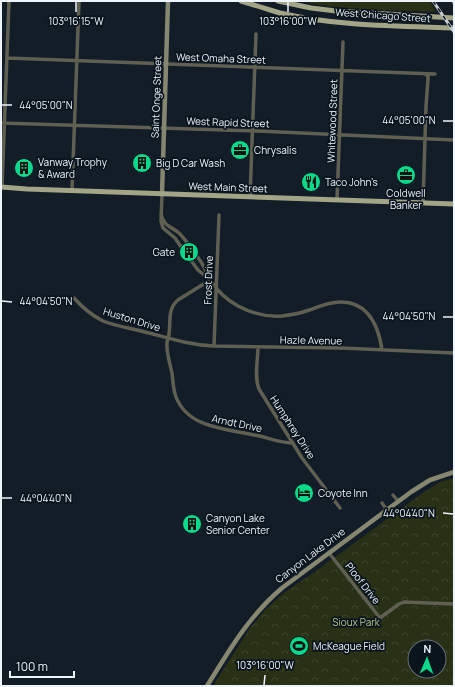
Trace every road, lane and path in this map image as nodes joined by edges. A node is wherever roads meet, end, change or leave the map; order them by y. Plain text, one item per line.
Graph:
1 (10, 1) edge
2 (79, 1) edge
3 (168, 1) edge
4 (241, 1) edge
5 (278, 1) edge
6 (454, 18) edge
7 (454, 28) edge
8 (256, 34) dead end
9 (343, 42) dead end
10 (7, 58) junction
11 (76, 61) junction
12 (166, 64) junction
13 (255, 68) junction
14 (342, 71) junction
15 (424, 74) junction
16 (434, 74) dead end
17 (3, 123) edge
18 (74, 125) junction
19 (164, 128) junction
20 (252, 131) junction
21 (340, 135) junction
22 (425, 139) junction
23 (454, 140) edge
24 (2, 187) edge
25 (72, 190) junction
26 (162, 194) junction
27 (250, 197) junction
28 (337, 200) junction
29 (422, 203) junction
30 (454, 204) edge
31 (161, 214) junction
32 (219, 215) dead end
33 (210, 280) junction
34 (216, 288) junction
35 (74, 298) dead end
36 (168, 339) junction
37 (214, 346) junction
38 (258, 347) junction
39 (382, 350) junction
40 (454, 353) edge
41 (293, 443) junction
42 (454, 472) edge
43 (393, 495) dead end
44 (398, 501) junction
45 (382, 503) dead end
46 (340, 508) dead end
47 (387, 510) junction
48 (330, 553) junction
49 (454, 604) edge
50 (207, 686) edge

1 - 10 street
2 - 11 street
3 - 12 street, Saint Onge Street
4 - 7 main road, West Chicago Street
5 - 6 main road, West Chicago Street
8 - 13 street
9 - 14 street, Whitewood Street
10 - 11 street, West Omaha Street
10 - 17 street
11 - 12 street, West Omaha Street
11 - 18 street
12 - 13 street, West Omaha Street
12 - 19 street, Saint Onge Street
13 - 14 street, West Omaha Street
13 - 20 street
14 - 15 street, West Omaha Street
14 - 21 street, Whitewood Street
15 - 16 street, West Omaha Street
15 - 22 street
17 - 18 street, West Rapid Street
17 - 24 street
18 - 19 street, West Rapid Street
18 - 25 street
19 - 20 street, West Rapid Street
19 - 26 street, Saint Onge Street
20 - 21 street, West Rapid Street
20 - 27 street
21 - 22 street, West Rapid Street
21 - 28 street, Whitewood Street
22 - 23 street, West Rapid Street
22 - 29 street
24 - 25 main road, West Main Street
25 - 26 main road, West Main Street
26 - 27 main road, West Main Street
26 - 31 street
27 - 28 main road, West Main Street
28 - 29 main road, West Main Street
29 - 30 main road, West Main Street
31 - 33 street
31 - 33 street
32 - 34 street, Frost Drive
33 - 34 street
33 - 36 street, Arndt Drive
34 - 37 street, Frost Drive
34 - 39 street
35 - 36 street, Huston Drive
36 - 37 street, Hazle Avenue
36 - 41 street, Arndt Drive
37 - 38 street, Hazle Avenue
38 - 39 street, Hazle Avenue
38 - 41 street, Humphrey Drive
39 - 40 street, Hazle Avenue
41 - 46 street, Humphrey Drive
42 - 44 street, Canyon Lake Drive
43 - 44 street
44 - 47 street, Canyon Lake Drive
45 - 47 street
47 - 48 street, Canyon Lake Drive
48 - 49 street, Ploof Drive
48 - 50 street, Canyon Lake Drive

